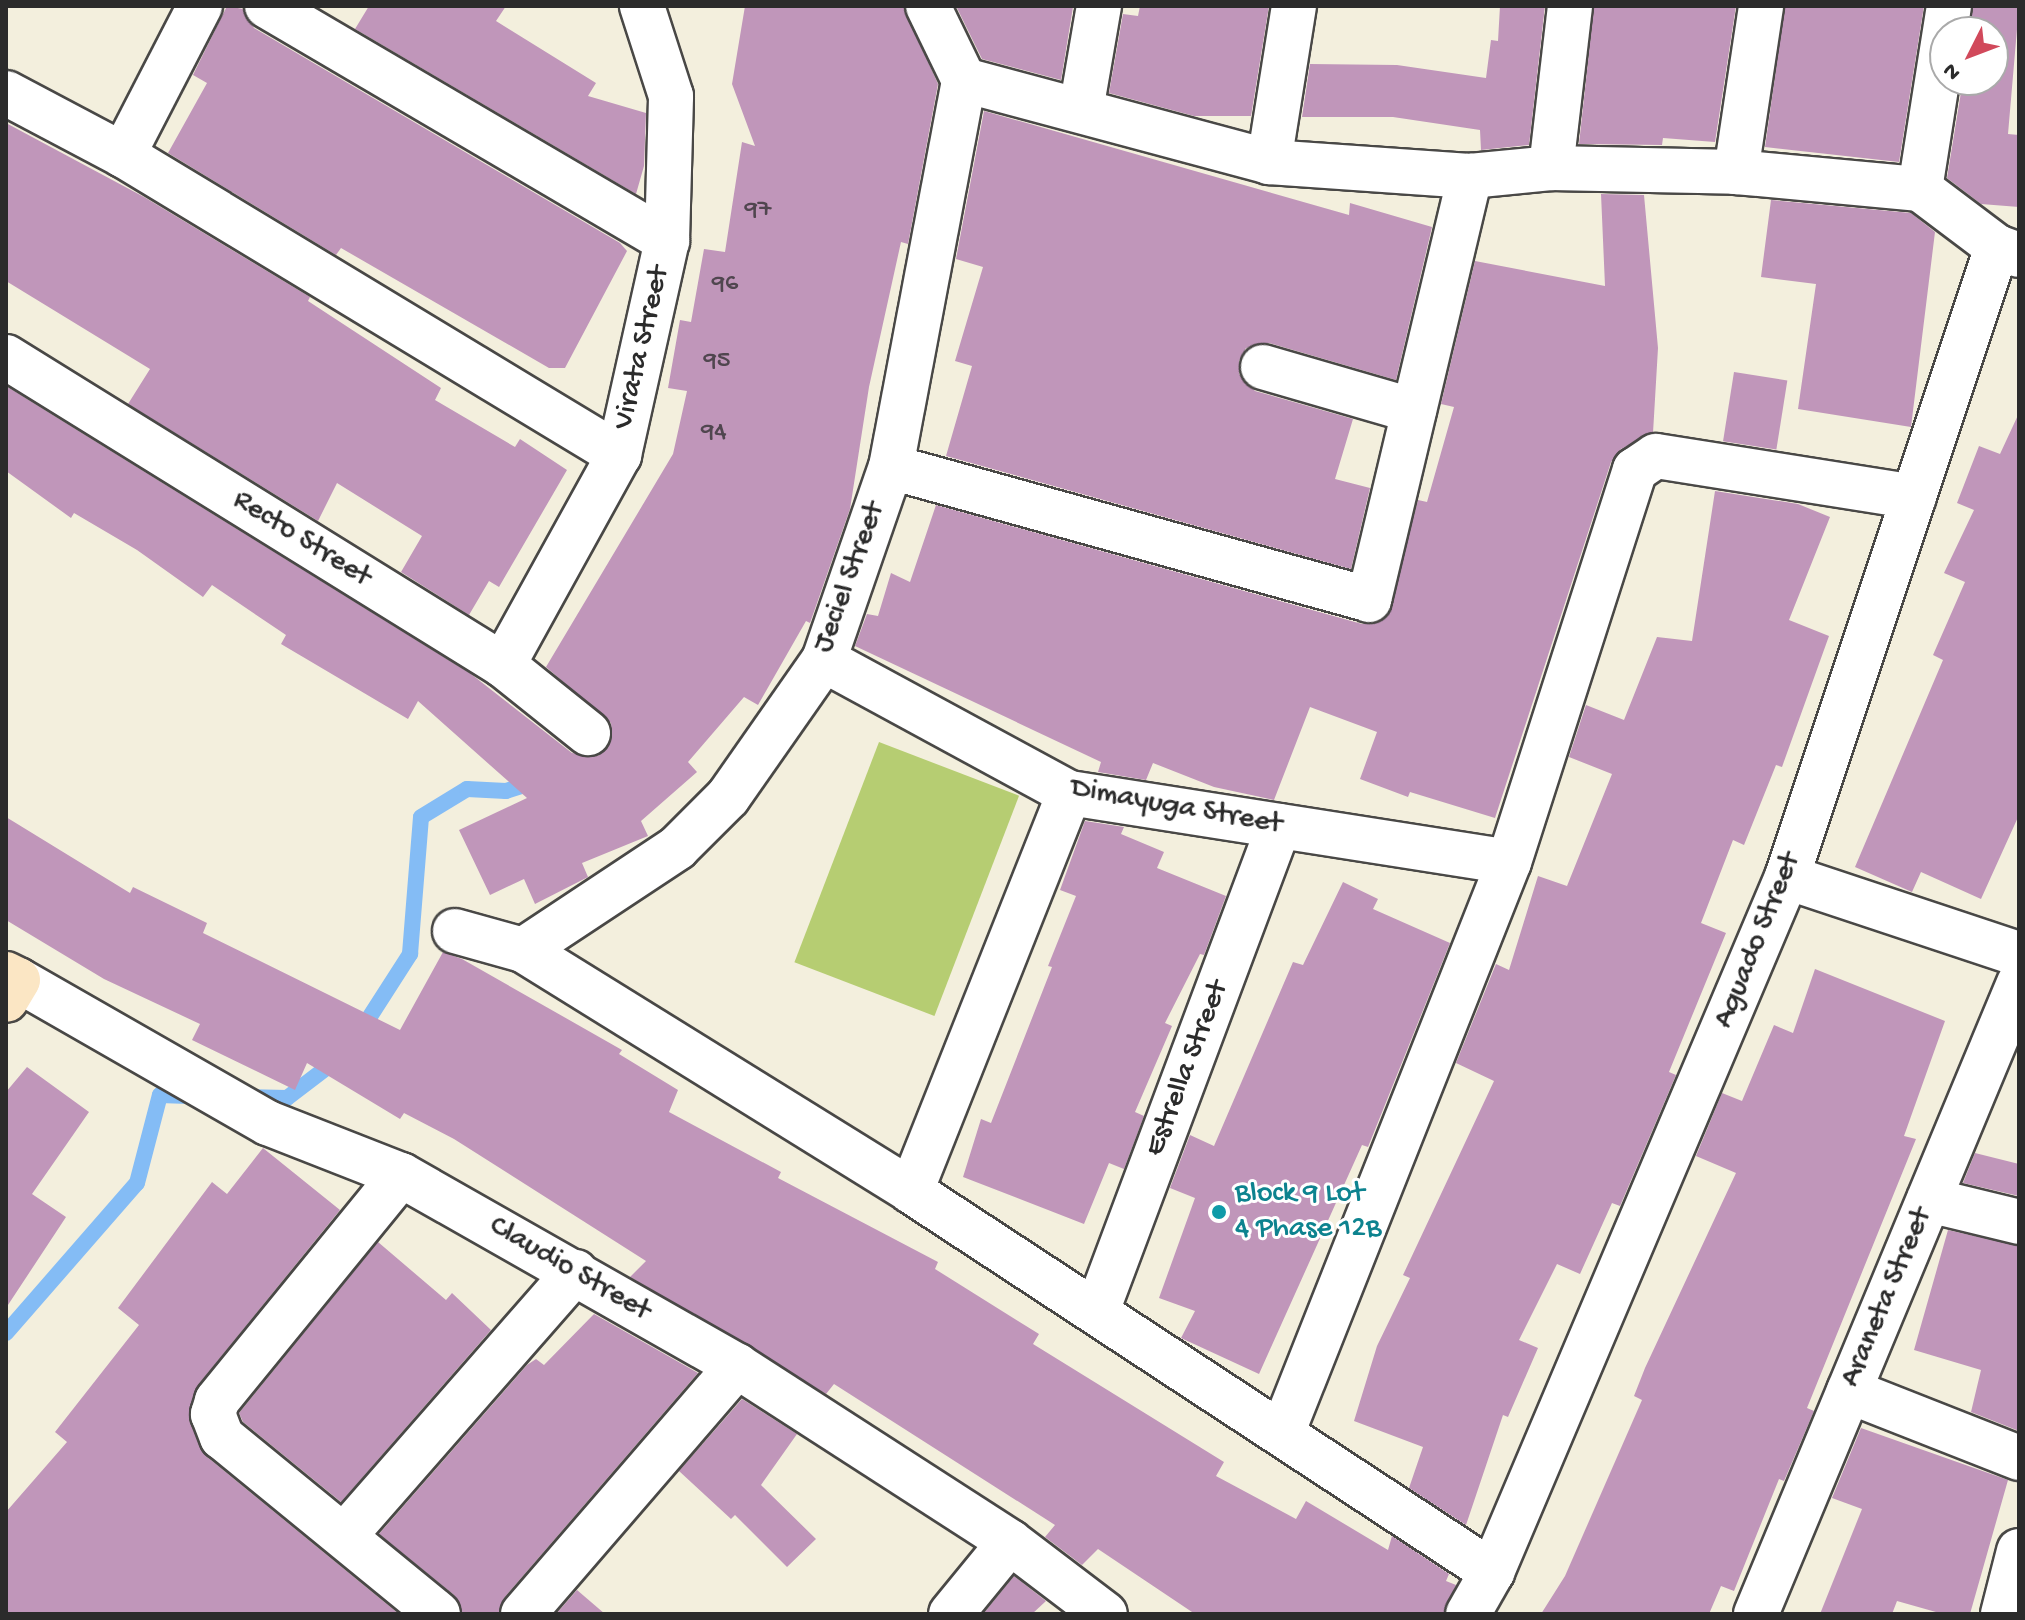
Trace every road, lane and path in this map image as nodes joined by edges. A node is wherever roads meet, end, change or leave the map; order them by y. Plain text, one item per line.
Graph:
1 (200, 6) edge
2 (267, 6) edge
3 (642, 6) edge
4 (928, 6) edge
5 (1099, 6) edge
6 (1294, 6) edge
7 (1570, 6) edge
8 (1761, 6) edge
9 (1949, 6) edge
10 (964, 80) junction
11 (6, 93) edge
12 (1081, 110) junction
13 (123, 155) junction
14 (1269, 162) junction
15 (1551, 168) junction
16 (1736, 172) junction
17 (1470, 176) junction
18 (1920, 189) junction
19 (667, 241) junction
20 (2008, 251) edge
21 (6, 357) edge
22 (1263, 367) dead end
23 (1414, 411) junction
24 (619, 455) junction
25 (891, 467) junction
26 (1914, 497) junction
27 (824, 660) junction
28 (503, 665) junction
29 (588, 733) dead end
30 (1069, 793) junction
31 (1279, 826) junction
32 (1509, 862) junction
33 (1787, 877) junction
34 (455, 931) dead end
35 (523, 950) junction
36 (2019, 954) edge
37 (2019, 983) edge
38 (10, 985) edge
39 (401, 1175) junction
40 (911, 1191) junction
41 (1929, 1200) junction
42 (2019, 1222) edge
43 (575, 1272) junction
44 (1097, 1311) junction
45 (737, 1366) junction
46 (1849, 1391) junction
47 (1283, 1431) junction
48 (2019, 1458) edge
49 (344, 1536) junction
50 (1010, 1542) junction
51 (2019, 1551) edge
52 (1492, 1572) junction
53 (438, 1614) edge
54 (523, 1614) edge
55 (951, 1614) edge
56 (1105, 1614) edge
57 (1468, 1614) edge
58 (1756, 1614) edge
59 (2003, 1614) edge

1 - 13 street
2 - 19 street
3 - 19 street, Virata Street
4 - 10 street
5 - 12 street
6 - 14 street
7 - 15 street
8 - 16 street
9 - 18 street
10 - 12 street
10 - 25 street, Jeciel Street
11 - 13 street
12 - 14 street
13 - 24 street
14 - 17 street
15 - 16 street
15 - 17 street
16 - 18 street
17 - 23 street
18 - 20 street
19 - 24 street, Virata Street
20 - 26 street, Aguado Street
21 - 28 street, Recto Street
22 - 23 street
23 - 25 street
24 - 28 street, Virata Street
25 - 27 street, Jeciel Street
26 - 32 street
26 - 33 street, Aguado Street
27 - 30 street, Dimayuga Street
27 - 35 street, Jeciel Street
28 - 29 street, Recto Street
30 - 31 street, Dimayuga Street
30 - 40 street
31 - 32 street, Dimayuga Street
31 - 44 street, Estrella Street
32 - 47 street
33 - 36 street
33 - 52 street, Aguado Street
34 - 35 street
35 - 40 street
37 - 41 street, Araneta Street
38 - 39 street, Claudio Street
39 - 43 street, Claudio Street
39 - 49 street
40 - 44 street
41 - 42 street
41 - 46 street, Araneta Street
43 - 45 street, Claudio Street
43 - 49 street
44 - 47 street
45 - 50 street, Claudio Street
45 - 54 street
46 - 48 street
46 - 58 street, Araneta Street
47 - 52 street
49 - 53 street
50 - 55 street
50 - 56 street, Claudio Street
51 - 59 street
52 - 57 street, Aguado Street

